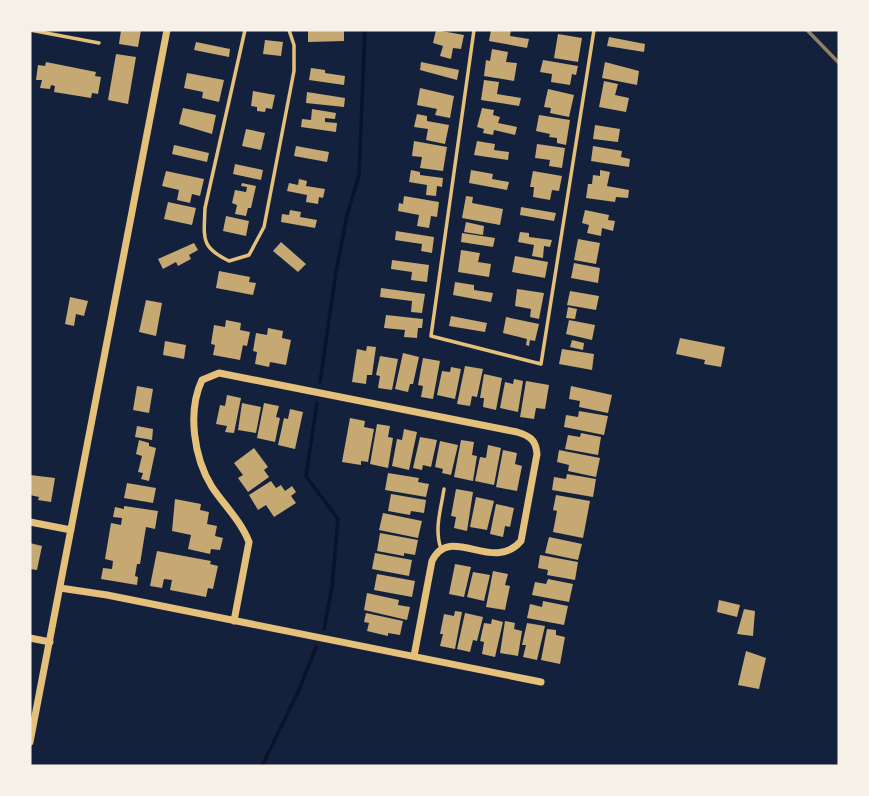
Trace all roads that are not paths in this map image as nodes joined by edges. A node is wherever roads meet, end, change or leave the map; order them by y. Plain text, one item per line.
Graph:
1 (30, 30) edge
2 (167, 30) edge
3 (244, 30) edge
4 (289, 30) edge
5 (474, 30) edge
6 (594, 30) edge
7 (37, 31) edge
8 (99, 43) dead end
9 (444, 489) dead end
10 (30, 522) edge
11 (71, 530) junction
12 (441, 549) junction
13 (60, 588) junction
14 (234, 621) junction
15 (30, 638) edge
16 (50, 642) junction
17 (414, 656) junction
18 (541, 682) dead end
19 (30, 742) edge

1 - 7 lane
2 - 11 street
3 - 4 lane
5 - 6 lane
7 - 8 lane
9 - 12 lane
10 - 11 street
11 - 13 street
12 - 14 street
12 - 17 street
13 - 14 street
13 - 16 street
14 - 17 street
15 - 16 street
16 - 19 street
17 - 18 street

